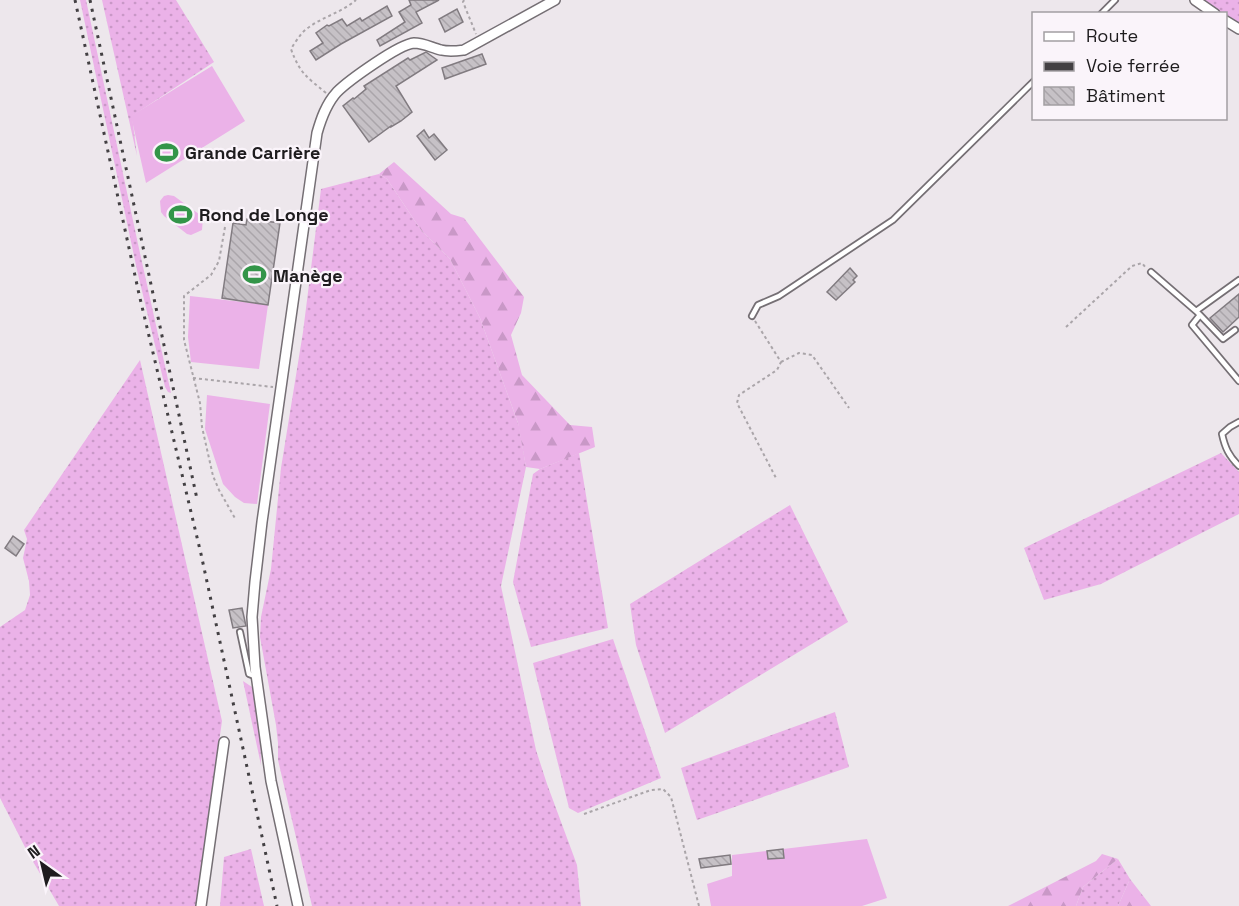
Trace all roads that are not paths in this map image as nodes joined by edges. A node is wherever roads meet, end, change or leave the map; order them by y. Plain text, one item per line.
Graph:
1 (555, 0) edge
2 (1115, 0) edge
3 (1195, 0) edge
4 (1103, 12) edge
5 (1212, 12) edge
6 (1032, 83) edge
7 (1150, 272) road end
8 (1239, 280) edge
9 (1198, 313) junction
10 (752, 316) road end
11 (1235, 330) dead end
12 (1239, 381) edge
13 (1239, 422) edge
14 (1239, 466) edge
15 (240, 632) dead end
16 (257, 677) junction
17 (224, 742) dead end
18 (201, 906) edge
19 (298, 906) edge

1 - 16 street
2 - 4 lane
3 - 5 street
6 - 10 lane
7 - 9 lane
8 - 9 lane
9 - 11 lane
9 - 12 lane
13 - 14 lane
15 - 16 lane
16 - 19 street
17 - 18 street

